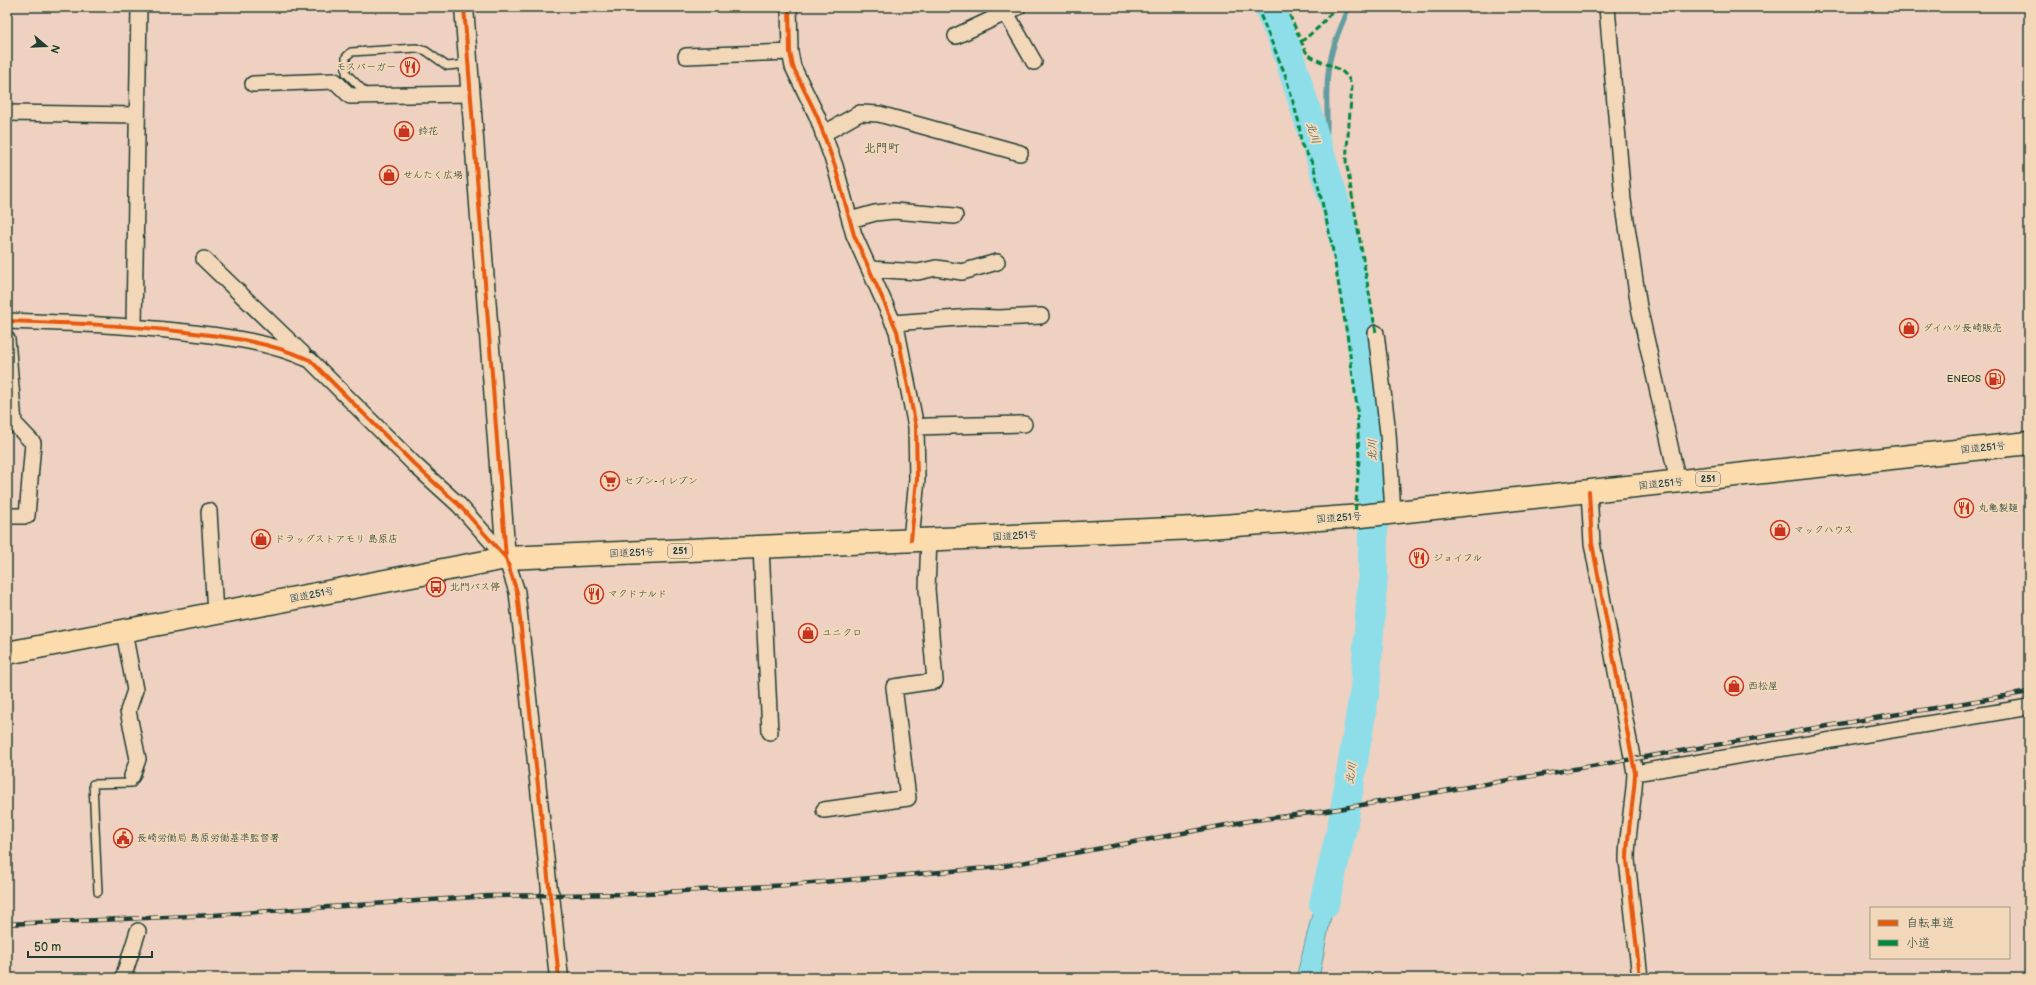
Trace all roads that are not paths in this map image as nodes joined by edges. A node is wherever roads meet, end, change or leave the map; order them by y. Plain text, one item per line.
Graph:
1 (139, 7) edge
2 (464, 7) edge
3 (789, 7) edge
4 (1607, 7) edge
5 (1012, 10) edge
6 (956, 36) dead end
7 (790, 52) junction
8 (686, 56) dead end
9 (1034, 62) dead end
10 (468, 64) junction
11 (253, 84) dead end
12 (470, 94) junction
13 (369, 96) junction
14 (7, 113) edge
15 (137, 114) junction
16 (823, 134) junction
17 (1020, 153) dead end
18 (955, 216) dead end
19 (850, 220) junction
20 (204, 259) dead end
21 (998, 262) dead end
22 (870, 269) junction
23 (1041, 316) dead end
24 (7, 321) edge
25 (893, 323) junction
26 (134, 326) junction
27 (1376, 333) dead end
28 (7, 339) edge
29 (310, 360) junction
30 (916, 427) junction
31 (2029, 443) edge
32 (1678, 482) junction
33 (1589, 492) junction
34 (209, 511) dead end
35 (1390, 514) junction
36 (7, 516) edge
37 (920, 540) junction
38 (761, 548) junction
39 (506, 558) junction
40 (215, 614) junction
41 (124, 632) junction
42 (7, 654) edge
43 (2029, 707) edge
44 (770, 732) dead end
45 (1634, 773) junction
46 (132, 776) joint
47 (824, 810) dead end
48 (98, 892) dead end
49 (550, 895) joint
50 (138, 931) dead end
51 (123, 978) edge
52 (559, 978) edge
53 (1640, 978) edge

1 - 15 street
2 - 10 street
3 - 7 street
4 - 32 street
5 - 6 street
5 - 9 street
7 - 8 street
7 - 16 street
10 - 12 street
10 - 13 lane
11 - 13 street
12 - 13 street
12 - 39 street
14 - 15 street
15 - 26 street
16 - 17 street
16 - 19 street
18 - 19 street
19 - 22 street
20 - 29 street
21 - 22 street
22 - 25 street
23 - 25 street
24 - 26 street
25 - 30 street
26 - 29 street
27 - 35 street
28 - 36 street
29 - 39 street
30 - 30 street
30 - 37 street
31 - 32 highway, 国道251号 / 251
32 - 33 highway, 国道251号 / 251
33 - 35 highway, 国道251号 / 251
33 - 45 street
34 - 40 street
35 - 37 highway, 国道251号 / 251
37 - 38 highway, 国道251号 / 251
37 - 47 street
38 - 39 highway, 国道251号 / 251
38 - 44 street
39 - 40 highway, 国道251号 / 251
39 - 49 street
40 - 41 highway, 国道251号 / 251
41 - 42 highway, 国道251号 / 251
41 - 46 street
43 - 45 street
45 - 53 street
46 - 48 lane
49 - 52 street
50 - 51 street

